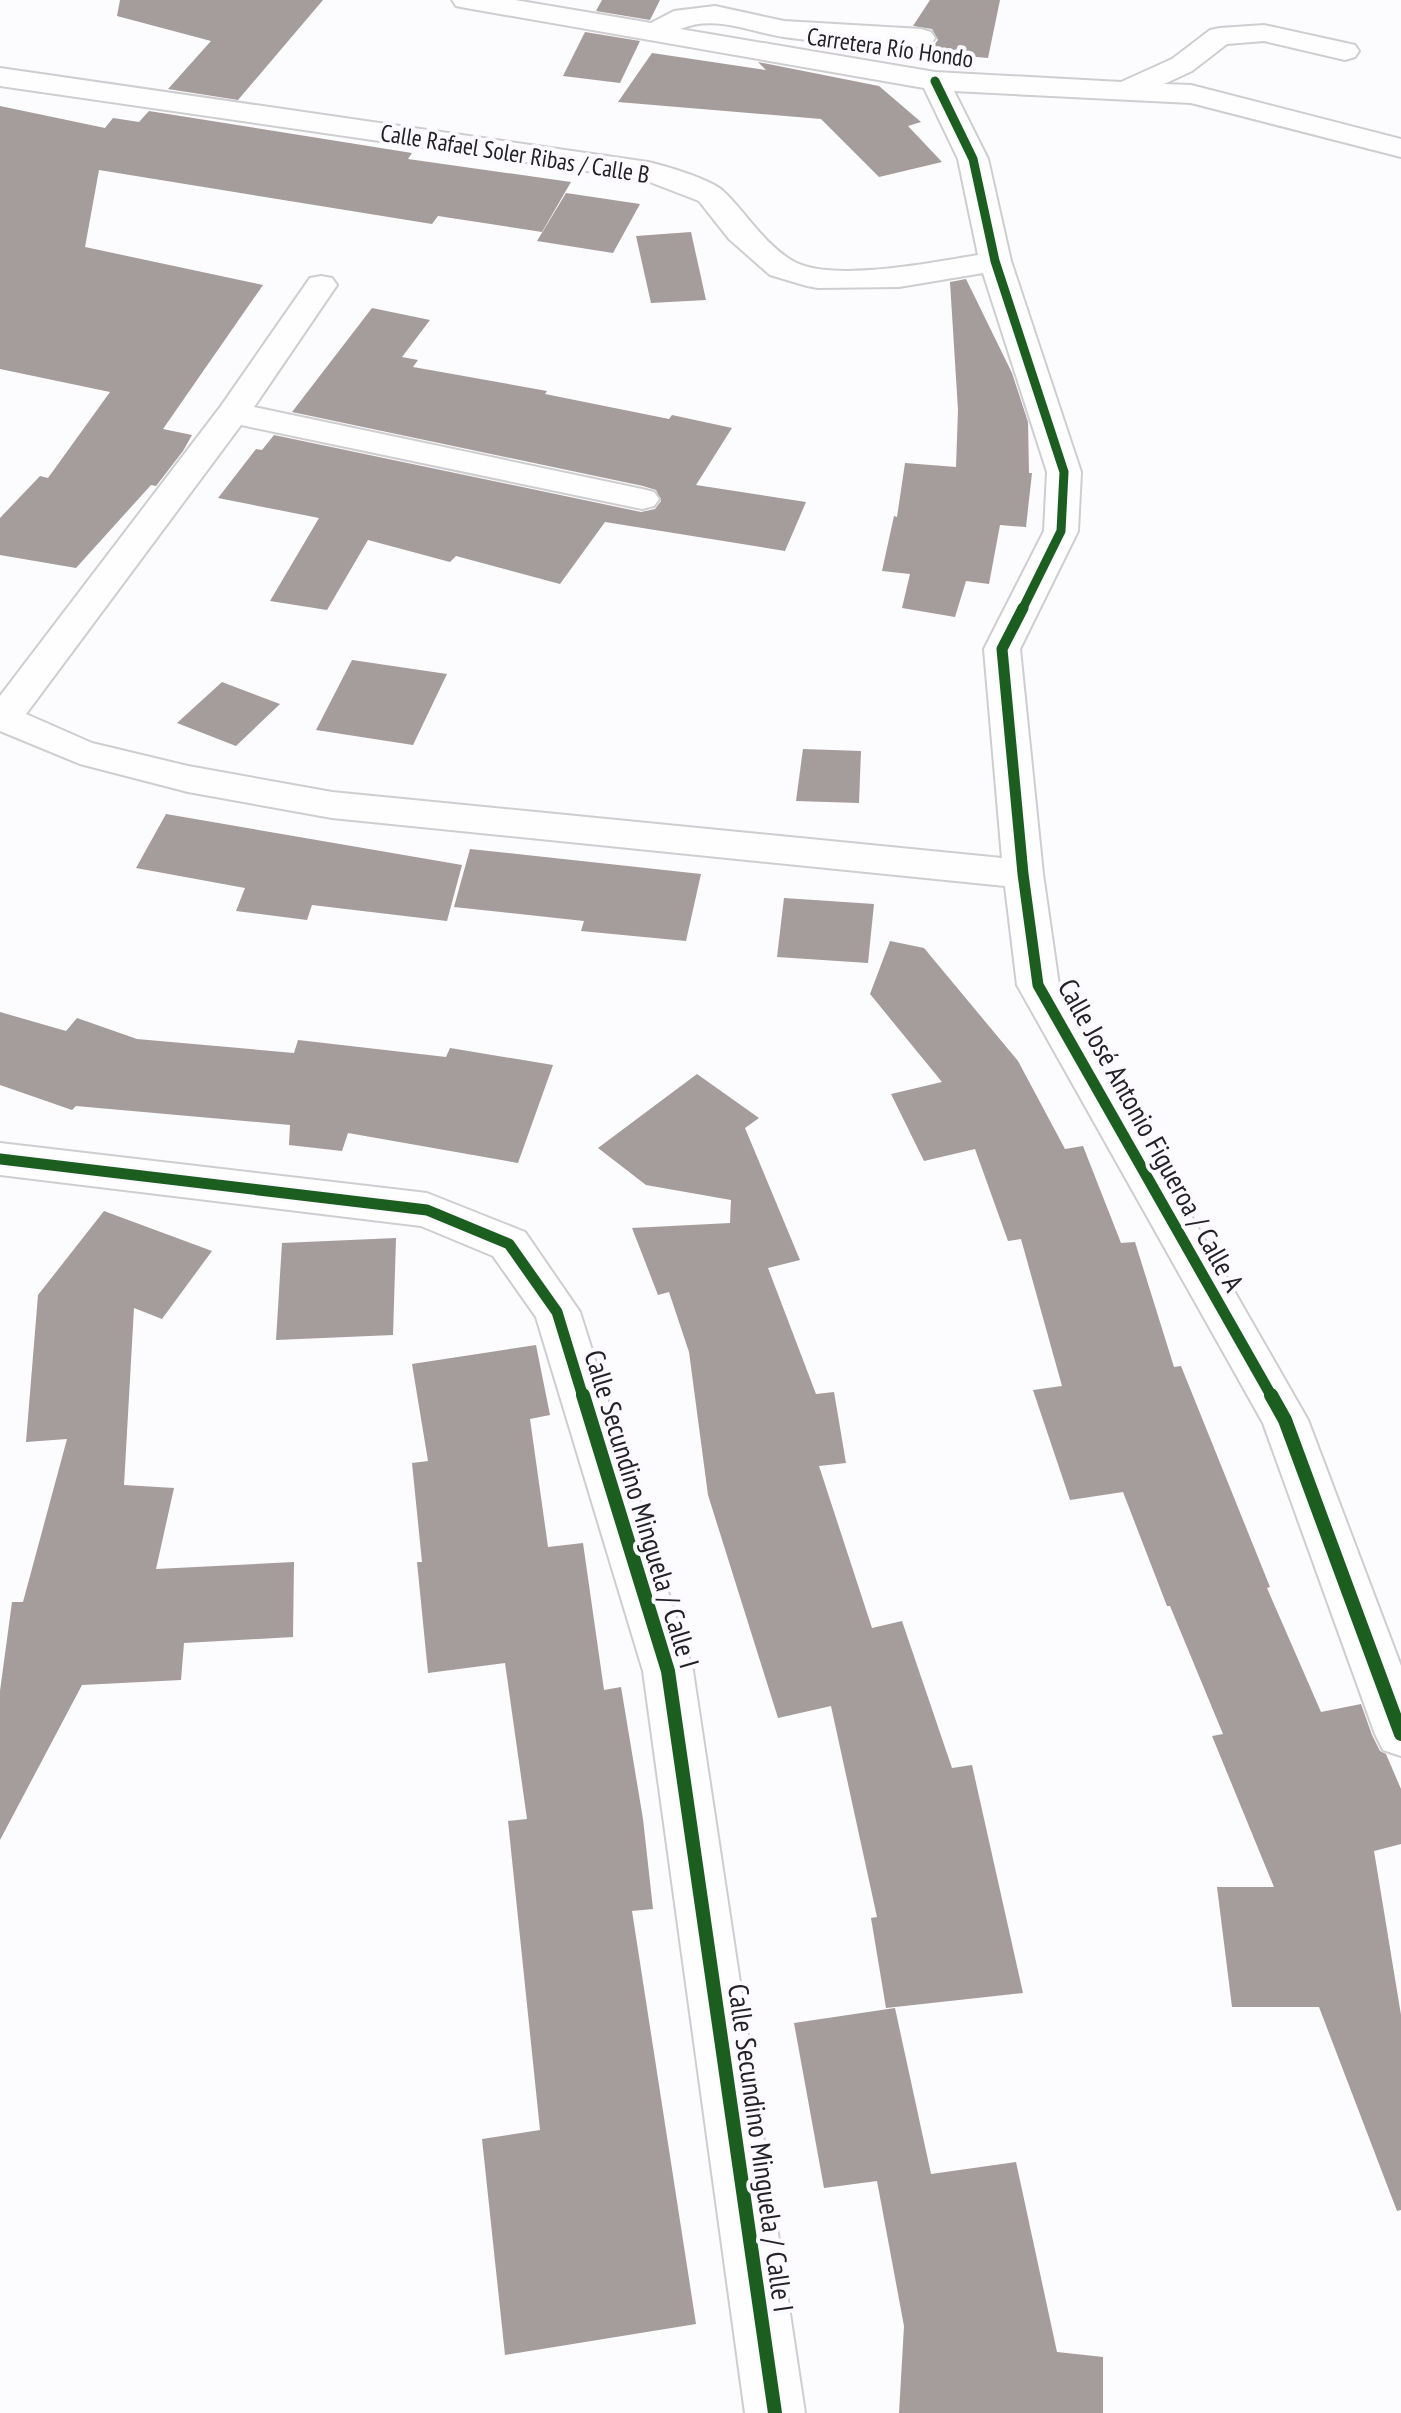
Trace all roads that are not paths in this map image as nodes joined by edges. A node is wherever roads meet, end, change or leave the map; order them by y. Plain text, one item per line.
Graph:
1 (466, 0) edge
2 (656, 33) junction
3 (921, 38) dead end
4 (1345, 51) dead end
5 (0, 77) edge
6 (935, 81) junction
7 (1125, 91) junction
8 (1401, 148) edge
9 (995, 261) junction
10 (321, 285) dead end
11 (233, 413) junction
12 (642, 499) dead end
13 (1, 717) edge
14 (1023, 874) junction
15 (0, 1159) edge
16 (1401, 1734) edge
17 (775, 2413) edge

1 - 2 street, Carretera Río Hondo
2 - 3 street
2 - 6 street, Carretera Río Hondo
4 - 7 street
5 - 9 street, Calle Rafael Soler Ribas / Calle B
6 - 7 street, Carretera Río Hondo
6 - 9 street, Calle José Antonio Figueroa / Calle A
7 - 8 street, Carretera Río Hondo
9 - 14 street, Calle José Antonio Figueroa / Calle A
10 - 11 street
11 - 12 street
11 - 13 street
13 - 14 street
14 - 16 street, Calle José Antonio Figueroa / Calle A
15 - 17 street, Calle Secundino Minguela / Calle I

